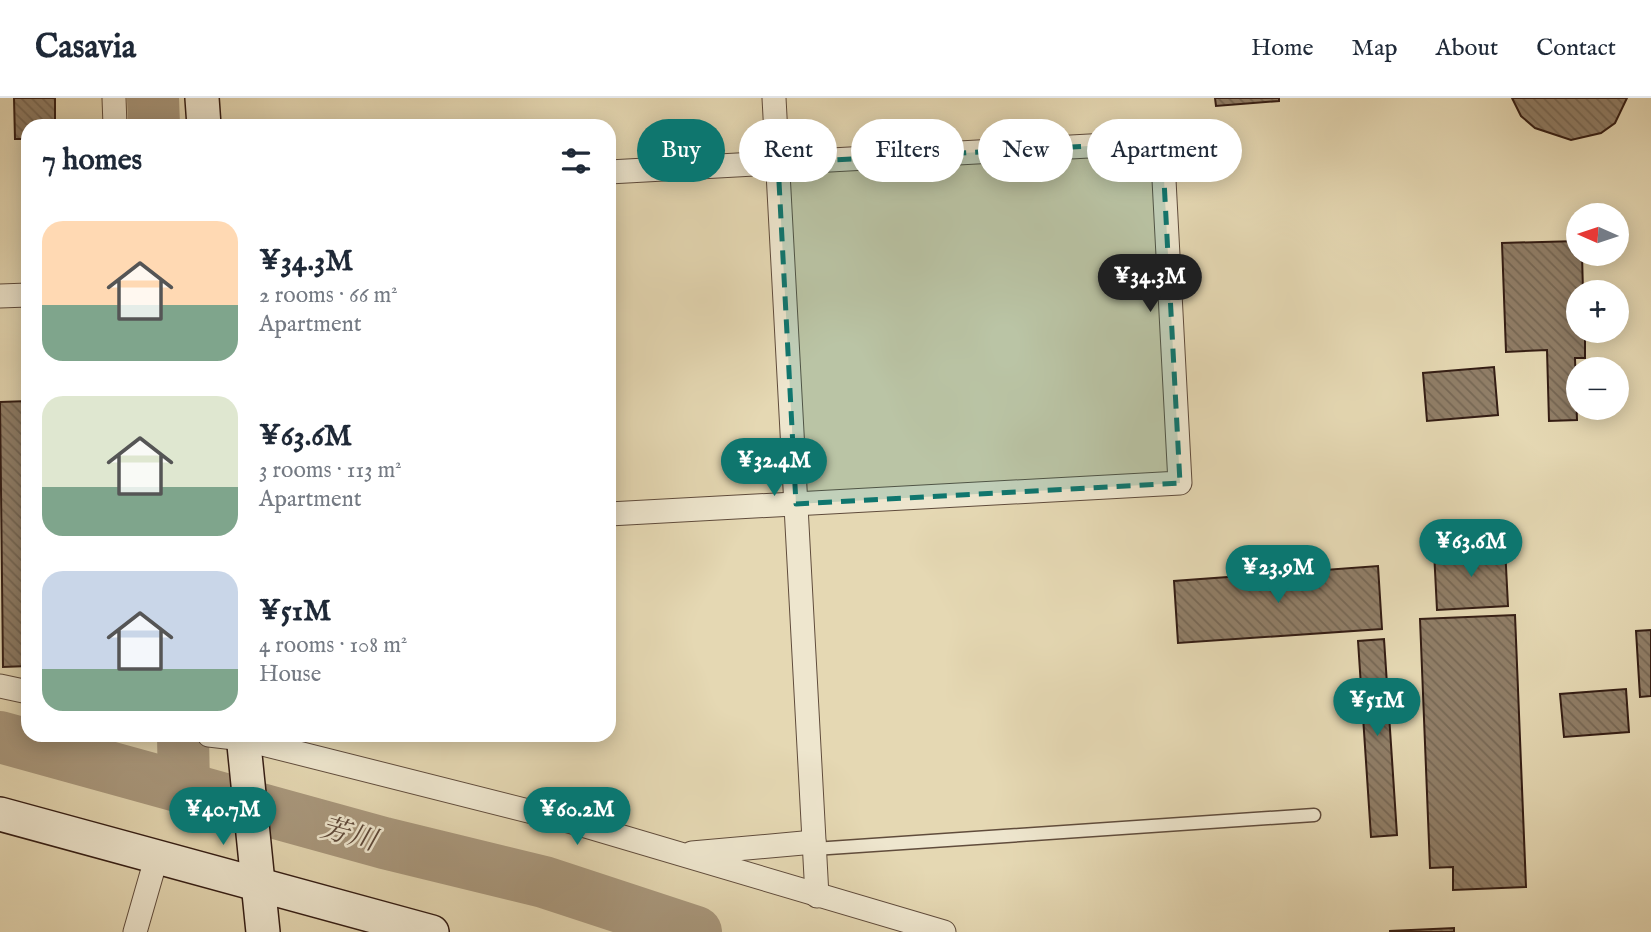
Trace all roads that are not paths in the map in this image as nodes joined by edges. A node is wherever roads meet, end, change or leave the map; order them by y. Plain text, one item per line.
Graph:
1 (114, 98) edge
2 (202, 98) edge
3 (775, 98) edge
4 (116, 119) edge
5 (204, 119) edge
6 (776, 119) edge
7 (837, 160) edge
8 (739, 165) edge
9 (616, 172) edge
10 (779, 182) edge
11 (21, 295) edge
12 (0, 296) edge
13 (796, 504) junction
14 (616, 514) edge
15 (0, 686) edge
16 (21, 690) edge
17 (230, 742) edge
18 (238, 742) edge
19 (0, 814) edge
20 (1314, 815) dead end
21 (814, 846) junction
22 (678, 854) junction
23 (156, 859) junction
24 (257, 871) junction
25 (817, 896) junction
26 (135, 932) edge
27 (264, 932) edge
28 (432, 932) edge
29 (944, 932) edge

1 - 4 street
2 - 5 street
3 - 6 street
7 - 13 street
8 - 9 street
10 - 13 street
11 - 12 street
13 - 14 street
13 - 21 street
15 - 16 street
17 - 24 street
18 - 22 street
19 - 23 street
20 - 21 lane
21 - 22 street
21 - 25 street
22 - 25 street
23 - 24 street
23 - 26 street
24 - 27 street
24 - 28 street
25 - 29 street

